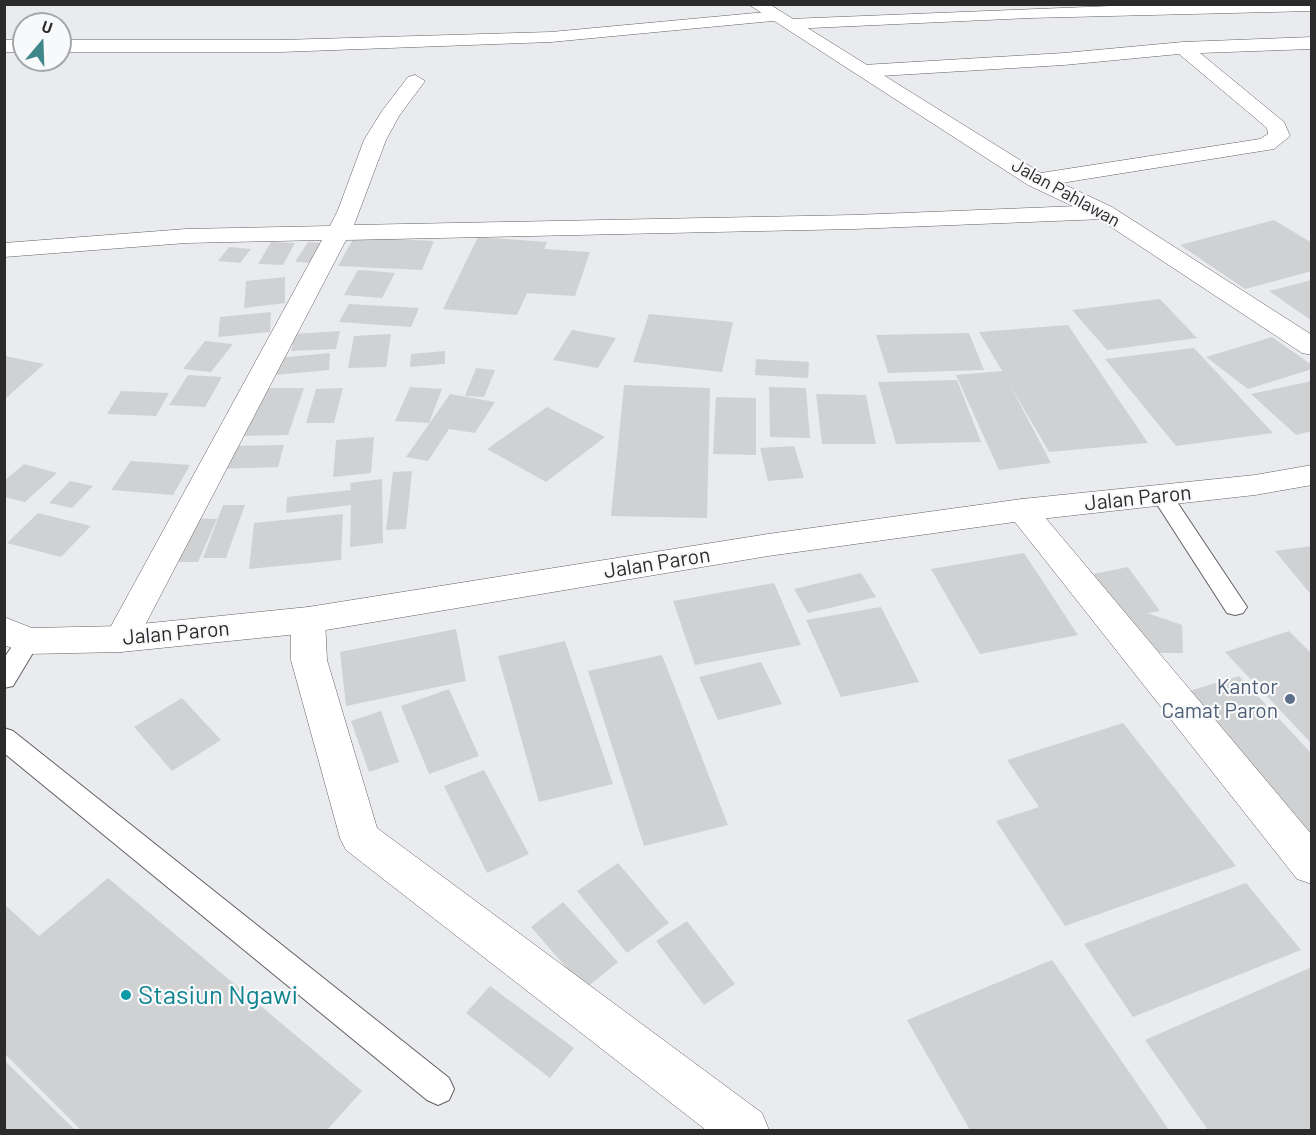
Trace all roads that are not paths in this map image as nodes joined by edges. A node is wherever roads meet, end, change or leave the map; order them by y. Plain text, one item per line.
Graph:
1 (756, 4) edge
2 (1311, 6) edge
3 (1027, 9) edge
4 (783, 20) junction
5 (1311, 43) edge
6 (72, 46) edge
7 (1183, 48) junction
8 (863, 71) junction
9 (415, 81) dead end
10 (1036, 180) junction
11 (1104, 212) junction
12 (335, 235) junction
13 (4, 250) edge
14 (1311, 347) edge
15 (1311, 475) edge
16 (1162, 495) junction
17 (1022, 510) junction
18 (1235, 607) dead end
19 (308, 620) junction
20 (16, 636) edge
21 (121, 639) junction
22 (4, 679) edge
23 (4, 738) edge
24 (1311, 866) edge
25 (438, 1089) dead end
26 (745, 1131) edge

1 - 4 street, Jalan Pahlawan
2 - 3 street
3 - 4 street
4 - 6 street
4 - 8 street, Jalan Pahlawan
5 - 7 street
7 - 8 street
7 - 10 street
8 - 10 street, Jalan Pahlawan
9 - 12 street
10 - 11 street, Jalan Pahlawan
11 - 12 street
11 - 14 street, Jalan Pahlawan
12 - 13 street
12 - 21 street
15 - 16 street, Jalan Paron
16 - 17 street, Jalan Paron
16 - 18 lane
17 - 19 street, Jalan Paron
17 - 24 street
19 - 21 street, Jalan Paron
19 - 26 street
20 - 21 street, Jalan Paron
20 - 22 lane
23 - 25 lane

